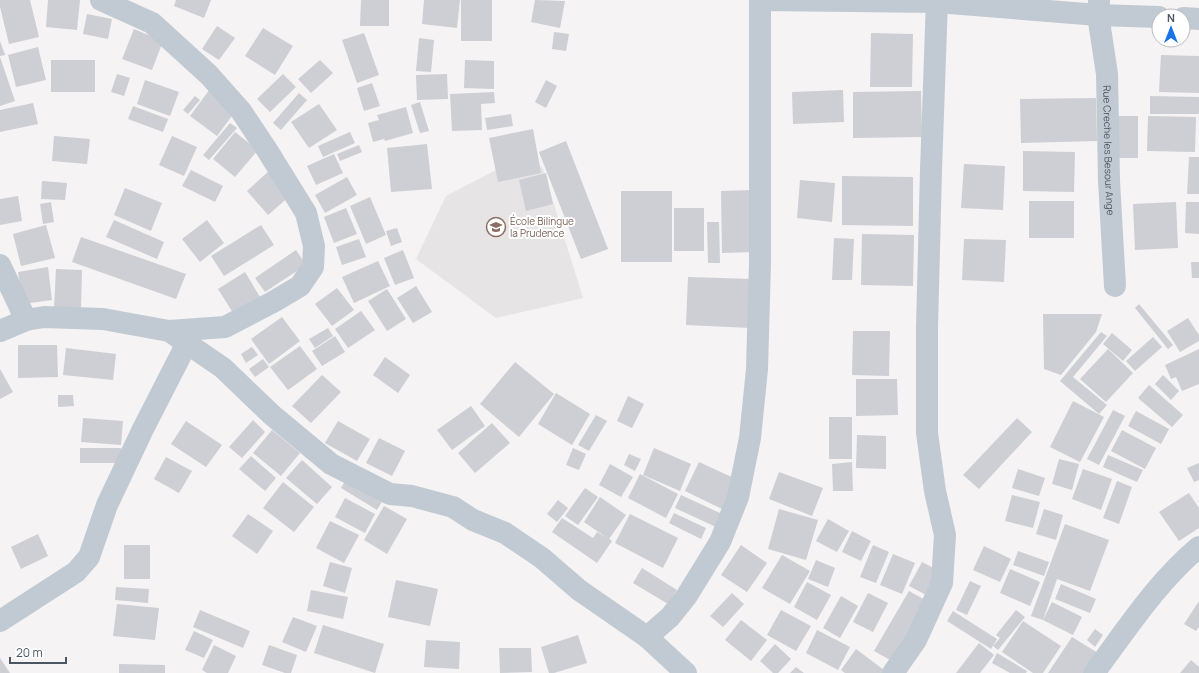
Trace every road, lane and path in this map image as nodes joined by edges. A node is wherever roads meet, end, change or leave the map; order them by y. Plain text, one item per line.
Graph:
1 (101, 0) edge
2 (760, 0) edge
3 (937, 1) edge
4 (1098, 8) edge
5 (1151, 16) edge
6 (0, 265) edge
7 (1115, 286) dead end
8 (26, 320) junction
9 (0, 331) edge
10 (169, 331) junction
11 (187, 343) junction
12 (1199, 547) edge
13 (0, 621) edge
14 (647, 637) junction
15 (686, 673) edge
16 (893, 673) edge
17 (1094, 673) edge

1 - 10 street
2 - 3 street
2 - 14 street
3 - 4 street
3 - 16 street
4 - 5 street
4 - 7 street, Rue Creche les Besour Ange
6 - 8 street
8 - 9 street
8 - 10 street
10 - 11 street
11 - 13 street
11 - 14 street
12 - 17 street
14 - 15 street

